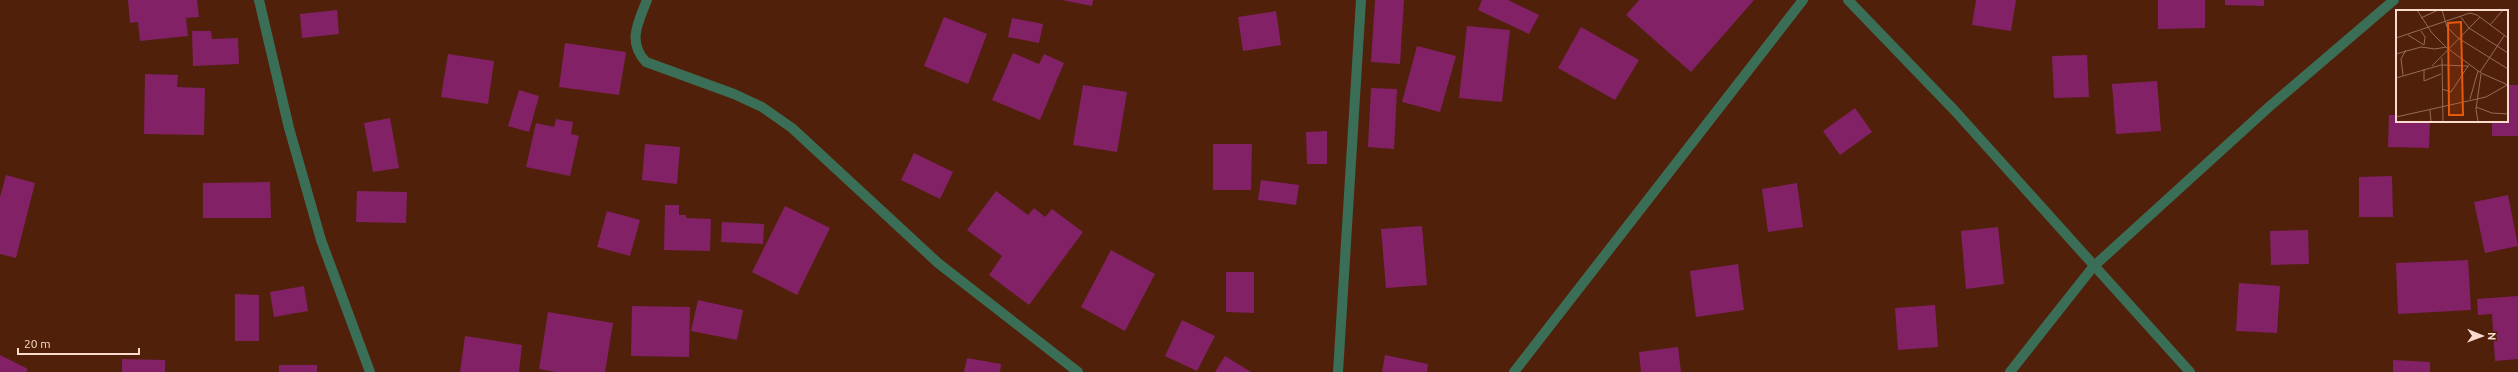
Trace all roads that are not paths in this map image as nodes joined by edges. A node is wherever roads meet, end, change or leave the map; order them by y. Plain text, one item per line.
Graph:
1 (259, 0) edge
2 (648, 0) edge
3 (1361, 0) edge
4 (1803, 0) edge
5 (1848, 0) edge
6 (2394, 0) edge
7 (2093, 267) junction
8 (370, 372) edge
9 (1078, 372) edge
10 (1338, 372) edge
11 (1514, 372) edge
12 (2010, 372) edge
13 (2190, 372) edge

1 - 8 street
2 - 9 street
3 - 10 street
4 - 11 street
5 - 7 street
6 - 7 street
7 - 12 street
7 - 13 street

